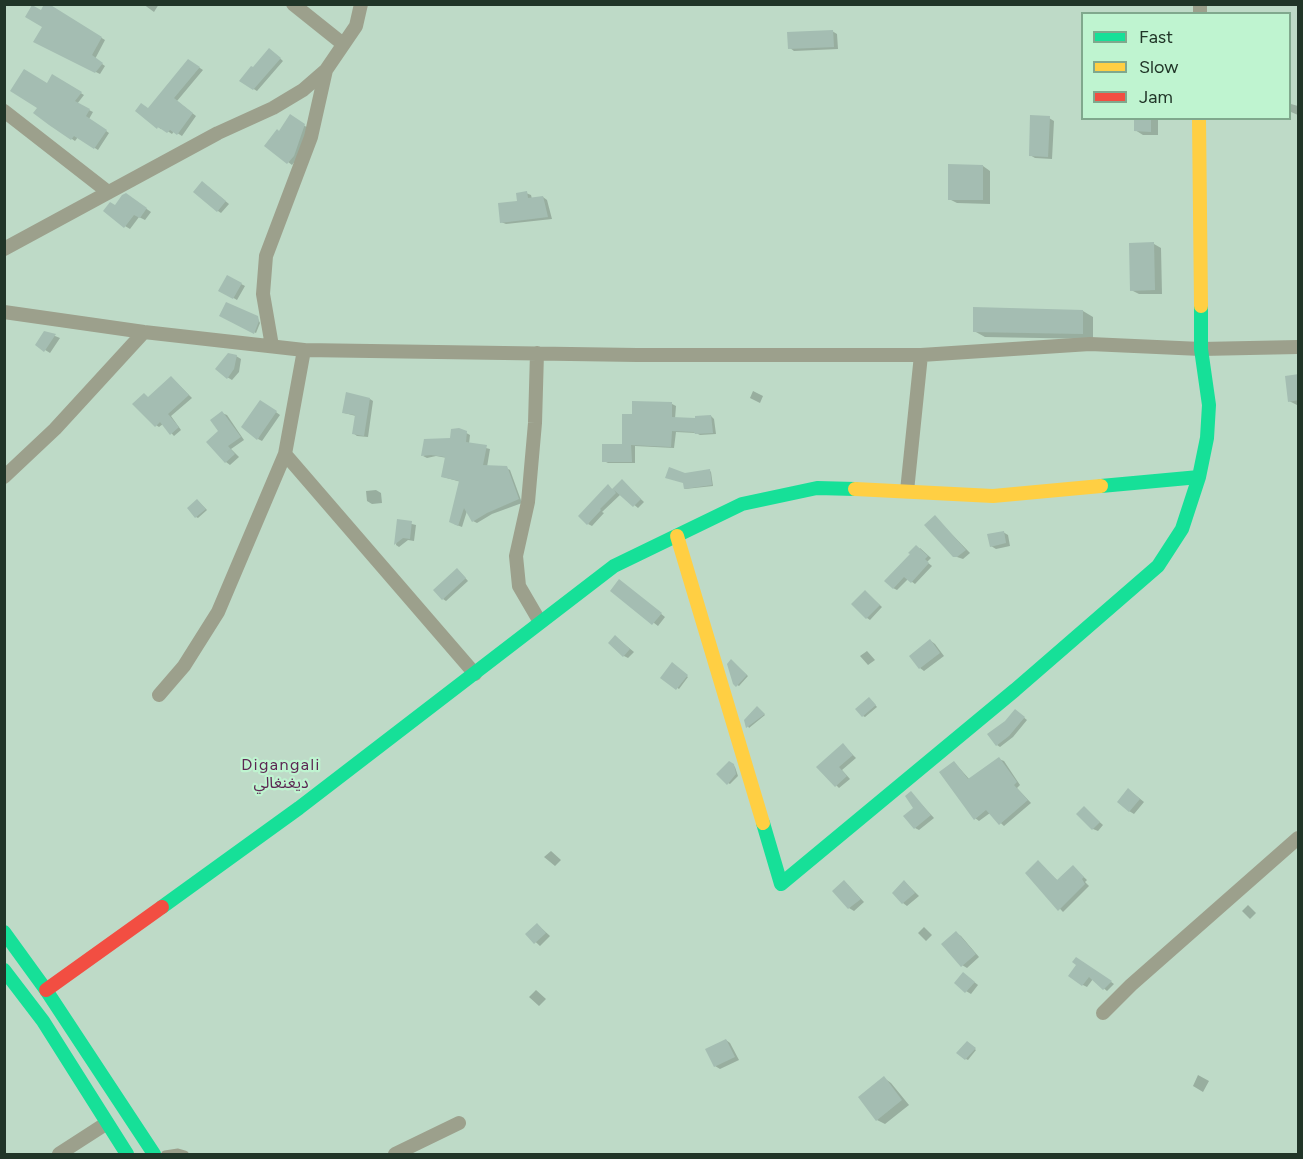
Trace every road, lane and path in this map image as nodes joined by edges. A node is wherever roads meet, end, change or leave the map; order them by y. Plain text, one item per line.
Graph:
1 (292, 4) edge
2 (361, 4) edge
3 (343, 44) junction
4 (326, 70) junction
5 (4, 111) edge
6 (1198, 120) edge
7 (108, 192) junction
8 (4, 249) edge
9 (4, 312) edge
10 (144, 332) junction
11 (272, 346) junction
12 (1299, 347) edge
13 (1201, 349) junction
14 (304, 350) junction
15 (537, 353) junction
16 (921, 355) junction
17 (285, 454) junction
18 (4, 477) edge
19 (1199, 477) junction
20 (907, 491) junction
21 (677, 536) junction
22 (540, 622) junction
23 (475, 674) junction
24 (159, 695) dead end
25 (1299, 838) edge
26 (4, 932) edge
27 (7, 979) edge
28 (46, 990) junction
29 (1103, 1013) dead end
30 (107, 1123) junction
31 (459, 1123) dead end
32 (59, 1155) edge
33 (127, 1155) edge
34 (154, 1155) edge
35 (165, 1155) edge
36 (185, 1155) edge
37 (395, 1155) edge

1 - 3 street
2 - 3 street
3 - 4 street
4 - 7 street
4 - 11 street
5 - 7 street
6 - 13 main road
7 - 8 street
9 - 10 street
10 - 11 street
10 - 18 street
11 - 14 street
12 - 13 street
13 - 16 street
13 - 19 main road
14 - 15 street
14 - 17 street
15 - 16 street
15 - 22 street
16 - 20 street
17 - 23 street
17 - 24 street
19 - 20 main road
19 - 21 main road
20 - 21 main road
21 - 22 main road
22 - 23 main road
23 - 28 main road
25 - 29 street
26 - 28 main road
27 - 30 main road
28 - 34 main road
30 - 32 street
30 - 33 main road
31 - 37 street
35 - 36 lane

